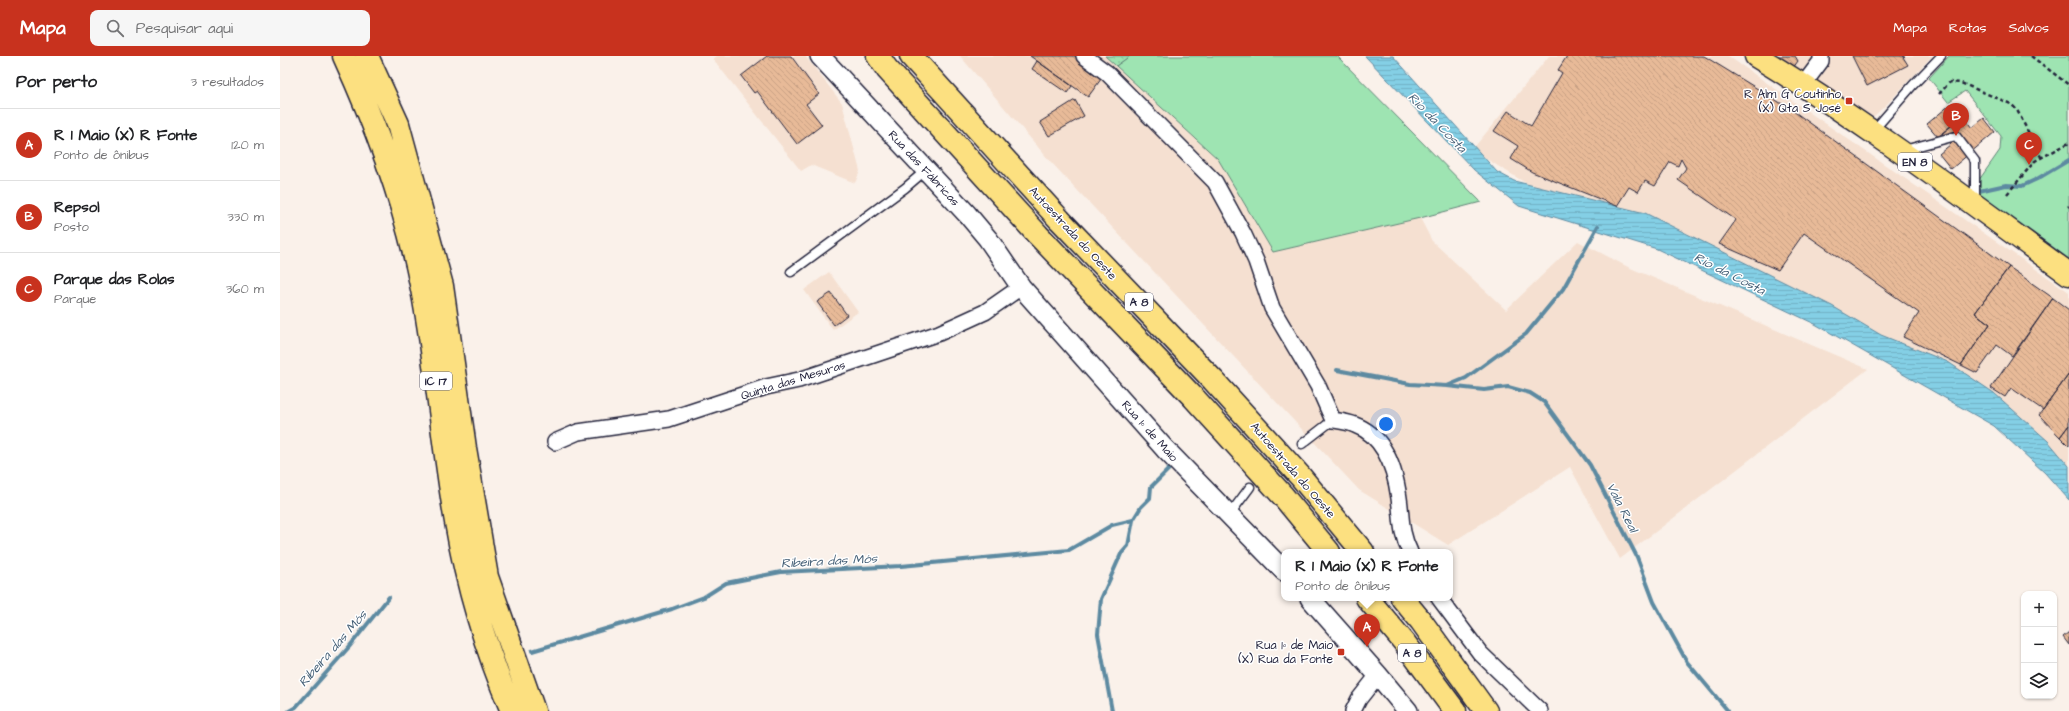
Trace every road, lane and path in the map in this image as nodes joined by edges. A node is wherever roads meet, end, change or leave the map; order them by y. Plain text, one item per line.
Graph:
1 (344, 56) edge
2 (367, 56) edge
3 (820, 56) edge
4 (878, 56) edge
5 (911, 56) edge
6 (1084, 56) edge
7 (1756, 56) edge
8 (1821, 56) edge
9 (1941, 56) edge
10 (2031, 56) edge
11 (1803, 85) junction
12 (2069, 85) edge
13 (1939, 94) dead end
14 (1872, 132) junction
15 (2069, 143) edge
16 (1899, 151) junction
17 (2041, 157) junction
18 (926, 170) junction
19 (2007, 194) dead end
20 (1974, 205) junction
21 (791, 272) dead end
22 (2069, 274) edge
23 (1021, 287) junction
24 (1333, 420) junction
25 (555, 442) dead end
26 (1302, 444) dead end
27 (1250, 487) dead end
28 (1230, 514) junction
29 (1327, 549) edge
30 (1361, 549) edge
31 (1408, 549) edge
32 (1281, 567) edge
33 (1313, 601) edge
34 (1370, 601) edge
35 (1404, 601) edge
36 (1441, 601) edge
37 (1378, 675) junction
38 (512, 711) edge
39 (534, 711) edge
40 (1353, 711) edge
41 (1408, 711) edge
42 (1454, 711) edge
43 (1486, 711) edge
44 (1540, 711) edge

1 - 38 main road, IC 17
2 - 39 main road, IC 17
3 - 18 street, Rua das Fábricas
4 - 29 main road, Autoestrada do Oeste / A 8
5 - 30 main road, Autoestrada do Oeste / A 8
6 - 24 street
7 - 11 main road, EN 8
8 - 11 street
9 - 14 lane
10 - 12 path
11 - 14 main road, EN 8
13 - 17 path
14 - 16 main road, EN 8
15 - 17 path
16 - 20 main road, EN 8
16 - 20 lane
17 - 19 path
18 - 21 lane
18 - 23 street, Rua das Fábricas
20 - 22 main road, EN 8
23 - 25 street, Quinta das Mesuras
23 - 28 street, Rua 1º de Maio
24 - 26 lane
24 - 31 street
27 - 28 lane
28 - 32 street, Rua 1º de Maio
33 - 37 street
34 - 42 main road, A 8
35 - 43 main road, A 8
36 - 44 street
37 - 40 street
37 - 41 street

